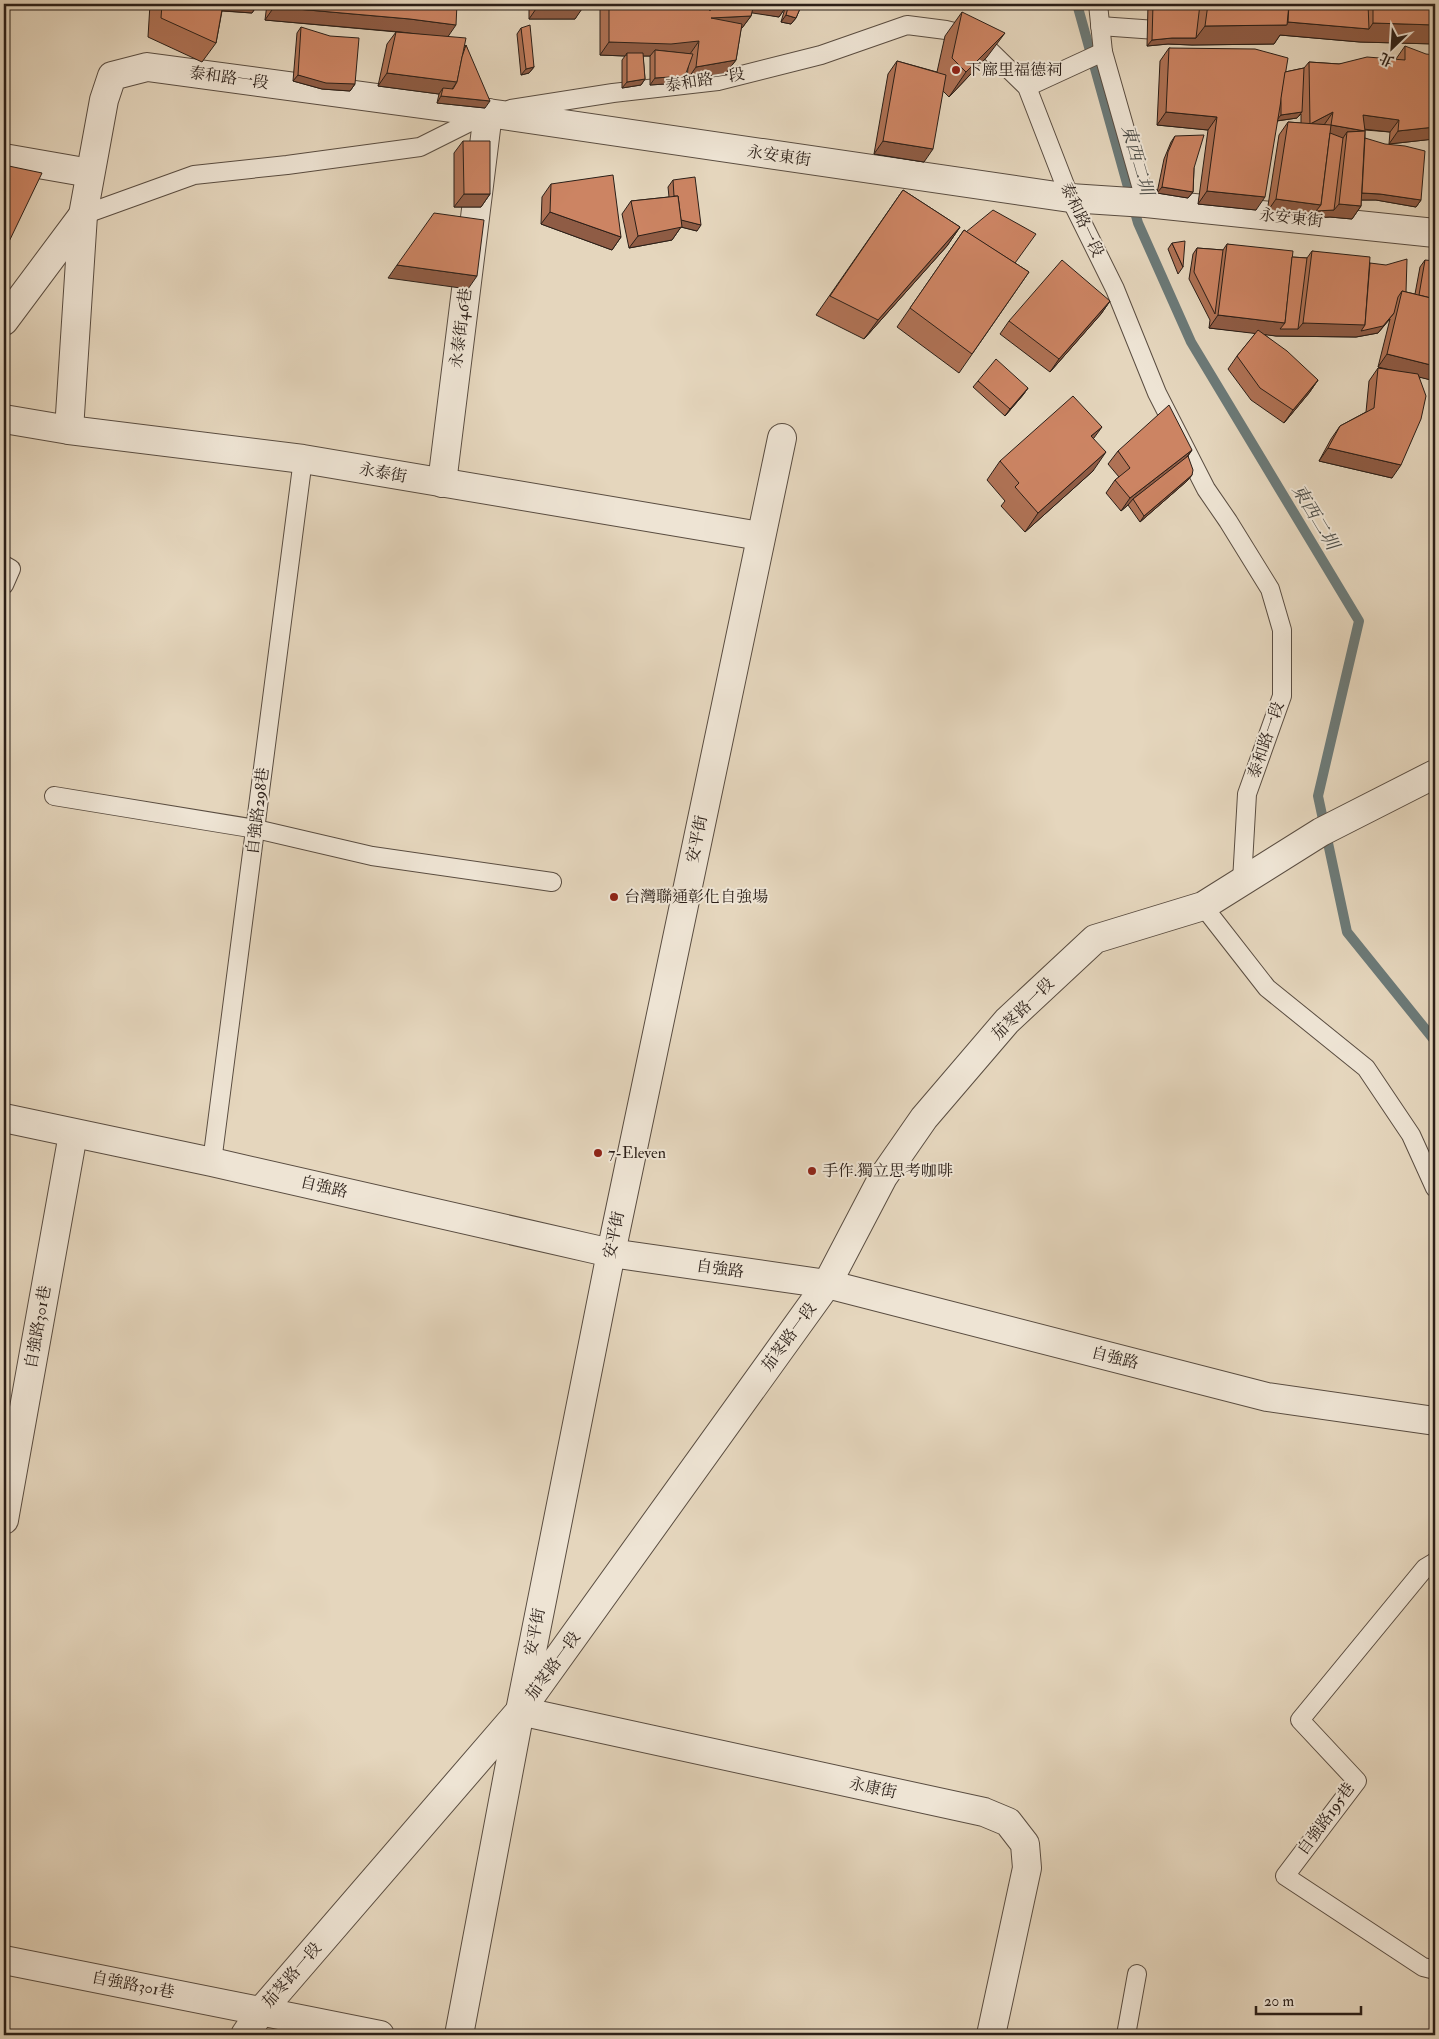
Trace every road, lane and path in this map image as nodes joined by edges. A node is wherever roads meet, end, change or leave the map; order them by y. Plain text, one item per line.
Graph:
1 (1098, 4) edge
2 (1100, 26) junction
3 (1190, 32) edge
4 (1103, 52) junction
5 (1027, 87) junction
6 (488, 113) junction
7 (4, 158) edge
8 (90, 173) junction
9 (1070, 198) junction
10 (1146, 203) junction
11 (83, 215) junction
12 (1435, 233) edge
13 (4, 321) edge
14 (4, 419) edge
15 (69, 430) junction
16 (782, 438) dead end
17 (303, 460) junction
18 (442, 483) junction
19 (760, 536) junction
20 (4, 565) edge
21 (4, 585) edge
22 (1435, 774) edge
23 (54, 796) dead end
24 (256, 829) junction
25 (1242, 881) junction
26 (552, 882) dead end
27 (1203, 906) junction
28 (4, 1118) edge
29 (73, 1134) junction
30 (212, 1162) junction
31 (1435, 1188) edge
32 (611, 1253) junction
33 (828, 1284) junction
34 (1435, 1421) edge
35 (4, 1520) edge
36 (1435, 1562) edge
37 (520, 1711) junction
38 (4, 1960) edge
39 (1435, 1970) edge
40 (1137, 1974) dead end
41 (261, 2010) junction
42 (245, 2035) edge
43 (380, 2035) edge
44 (459, 2035) edge
45 (991, 2035) edge
46 (1126, 2035) edge

1 - 2 lane
2 - 3 lane
2 - 4 lane
4 - 5 lane
4 - 10 lane
5 - 6 lane, 泰和路一段
5 - 9 lane, 泰和路一段
6 - 8 street, 泰和路一段
6 - 9 street, 永安東街
6 - 11 lane, 泰和路一段
6 - 18 street, 永泰街46巷
7 - 8 street
8 - 11 street, 泰和路一段
9 - 10 street, 永安東街
9 - 25 lane, 泰和路一段
10 - 12 street, 永安東街
11 - 13 street, 泰和路一段
11 - 15 street, 泰和路一段
14 - 15 street, 永泰街
15 - 17 street, 永泰街
16 - 19 street, 安平街
17 - 18 street, 永泰街
17 - 24 lane, 自強路298巷
18 - 19 street, 永泰街
19 - 32 street, 安平街
20 - 21 lane
22 - 25 street, 茄苳路一段
23 - 24 lane
24 - 26 lane
24 - 30 lane, 自強路298巷
25 - 27 street, 茄苳路一段
27 - 31 lane
27 - 33 street, 茄苳路一段
28 - 29 street, 自強路
29 - 30 street, 自強路
29 - 35 street, 自強路301巷
30 - 32 street, 自強路
32 - 33 street, 自強路
32 - 37 street, 安平街
33 - 34 street, 自強路
33 - 37 street, 茄苳路一段
36 - 39 lane, 自強路195巷
37 - 41 street, 茄苳路一段
37 - 44 street, 安平街
37 - 45 street, 永康街
38 - 41 street, 自強路301巷
40 - 46 lane
41 - 42 street, 茄苳路一段
41 - 43 street, 自強路301巷

